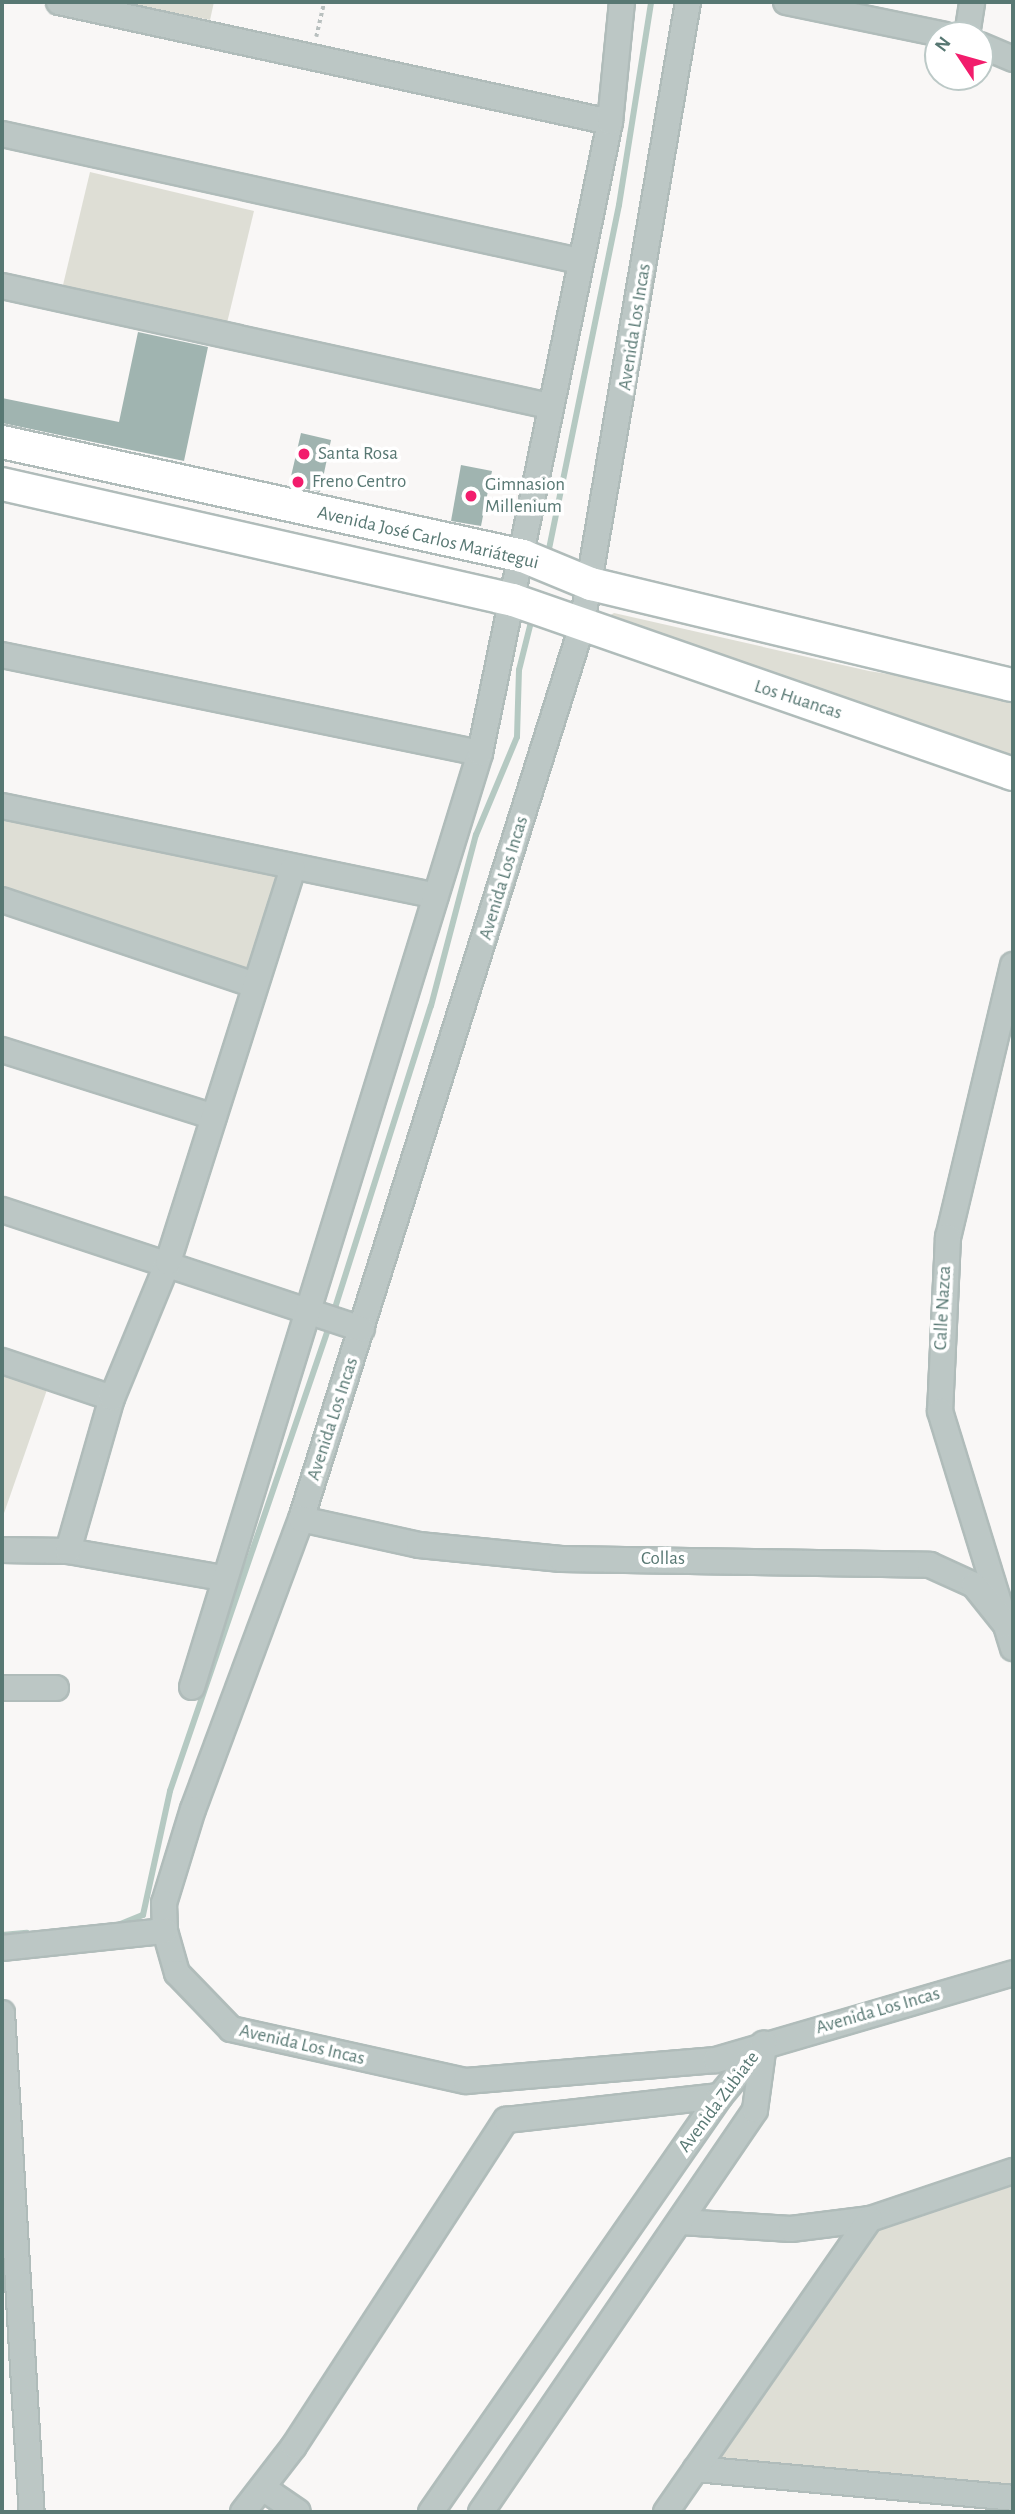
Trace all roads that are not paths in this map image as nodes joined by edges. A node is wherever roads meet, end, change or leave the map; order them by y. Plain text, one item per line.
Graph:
1 (59, 2) edge
2 (622, 2) edge
3 (688, 2) edge
4 (972, 2) edge
5 (794, 3) edge
6 (969, 21) edge
7 (924, 31) edge
8 (994, 51) edge
9 (1013, 59) edge
10 (610, 122) junction
11 (2, 134) edge
12 (579, 261) junction
13 (2, 286) edge
14 (549, 406) junction
15 (2, 442) edge
16 (2, 484) edge
17 (523, 556) junction
18 (591, 584) junction
19 (513, 600) junction
20 (581, 629) junction
21 (2, 655) edge
22 (1013, 685) edge
23 (480, 753) junction
24 (1013, 774) edge
25 (2, 806) edge
26 (293, 868) junction
27 (436, 896) junction
28 (2, 900) edge
29 (1013, 965) edge
30 (255, 985) junction
31 (2, 1050) edge
32 (214, 1117) junction
33 (2, 1210) edge
34 (168, 1262) junction
35 (307, 1311) junction
36 (362, 1329) junction
37 (2, 1361) edge
38 (112, 1398) junction
39 (301, 1519) junction
40 (2, 1550) edge
41 (68, 1551) junction
42 (222, 1578) junction
43 (1010, 1636) edge
44 (192, 1687) dead end
45 (2, 1688) edge
46 (56, 1688) dead end
47 (165, 1931) junction
48 (2, 1948) edge
49 (1013, 1973) edge
50 (2, 2013) edge
51 (764, 2044) junction
52 (720, 2096) junction
53 (7, 2151) edge
54 (1013, 2171) edge
55 (870, 2219) junction
56 (681, 2222) junction
57 (696, 2469) junction
58 (263, 2488) junction
59 (1013, 2498) edge
60 (32, 2512) edge
61 (243, 2512) edge
62 (298, 2512) edge
63 (431, 2512) edge
64 (481, 2512) edge
65 (666, 2512) edge

1 - 10 street
2 - 10 street
3 - 18 street, Avenida Los Incas
4 - 6 street
5 - 7 street
8 - 9 street
10 - 12 street
11 - 12 street
12 - 14 street
13 - 14 street
14 - 17 street
15 - 17 main road, Avenida José Carlos Mariátegui
16 - 19 main road
17 - 18 main road, Avenida José Carlos Mariátegui
17 - 19 street
18 - 20 street, Avenida Los Incas
18 - 22 main road, Avenida José Carlos Mariátegui
19 - 20 main road
19 - 23 street
20 - 24 main road, Los Huancas
20 - 36 street, Avenida Los Incas
21 - 23 street
23 - 27 street
25 - 26 street
26 - 27 street
26 - 30 street
27 - 35 street
28 - 30 street
29 - 43 street, Calle Nazca
30 - 32 street
31 - 32 street
32 - 34 street
33 - 34 street
34 - 35 street
34 - 38 street
35 - 36 street
35 - 42 street
36 - 39 street, Avenida Los Incas
37 - 38 street
38 - 41 street
39 - 43 street, Collas
39 - 47 street, Avenida Los Incas
40 - 41 street
41 - 42 street
42 - 44 street
45 - 46 street
47 - 48 street
47 - 51 street, Avenida Los Incas
49 - 51 street, Avenida Los Incas
50 - 53 street
51 - 52 street, Avenida Zubiate
51 - 56 street, Avenida Zubiate
52 - 58 street
52 - 63 street, Avenida Zubiate
53 - 60 street
54 - 55 street
55 - 56 street
55 - 57 street
56 - 64 street, Avenida Zubiate
57 - 59 street
57 - 65 street
58 - 61 street
58 - 62 street

